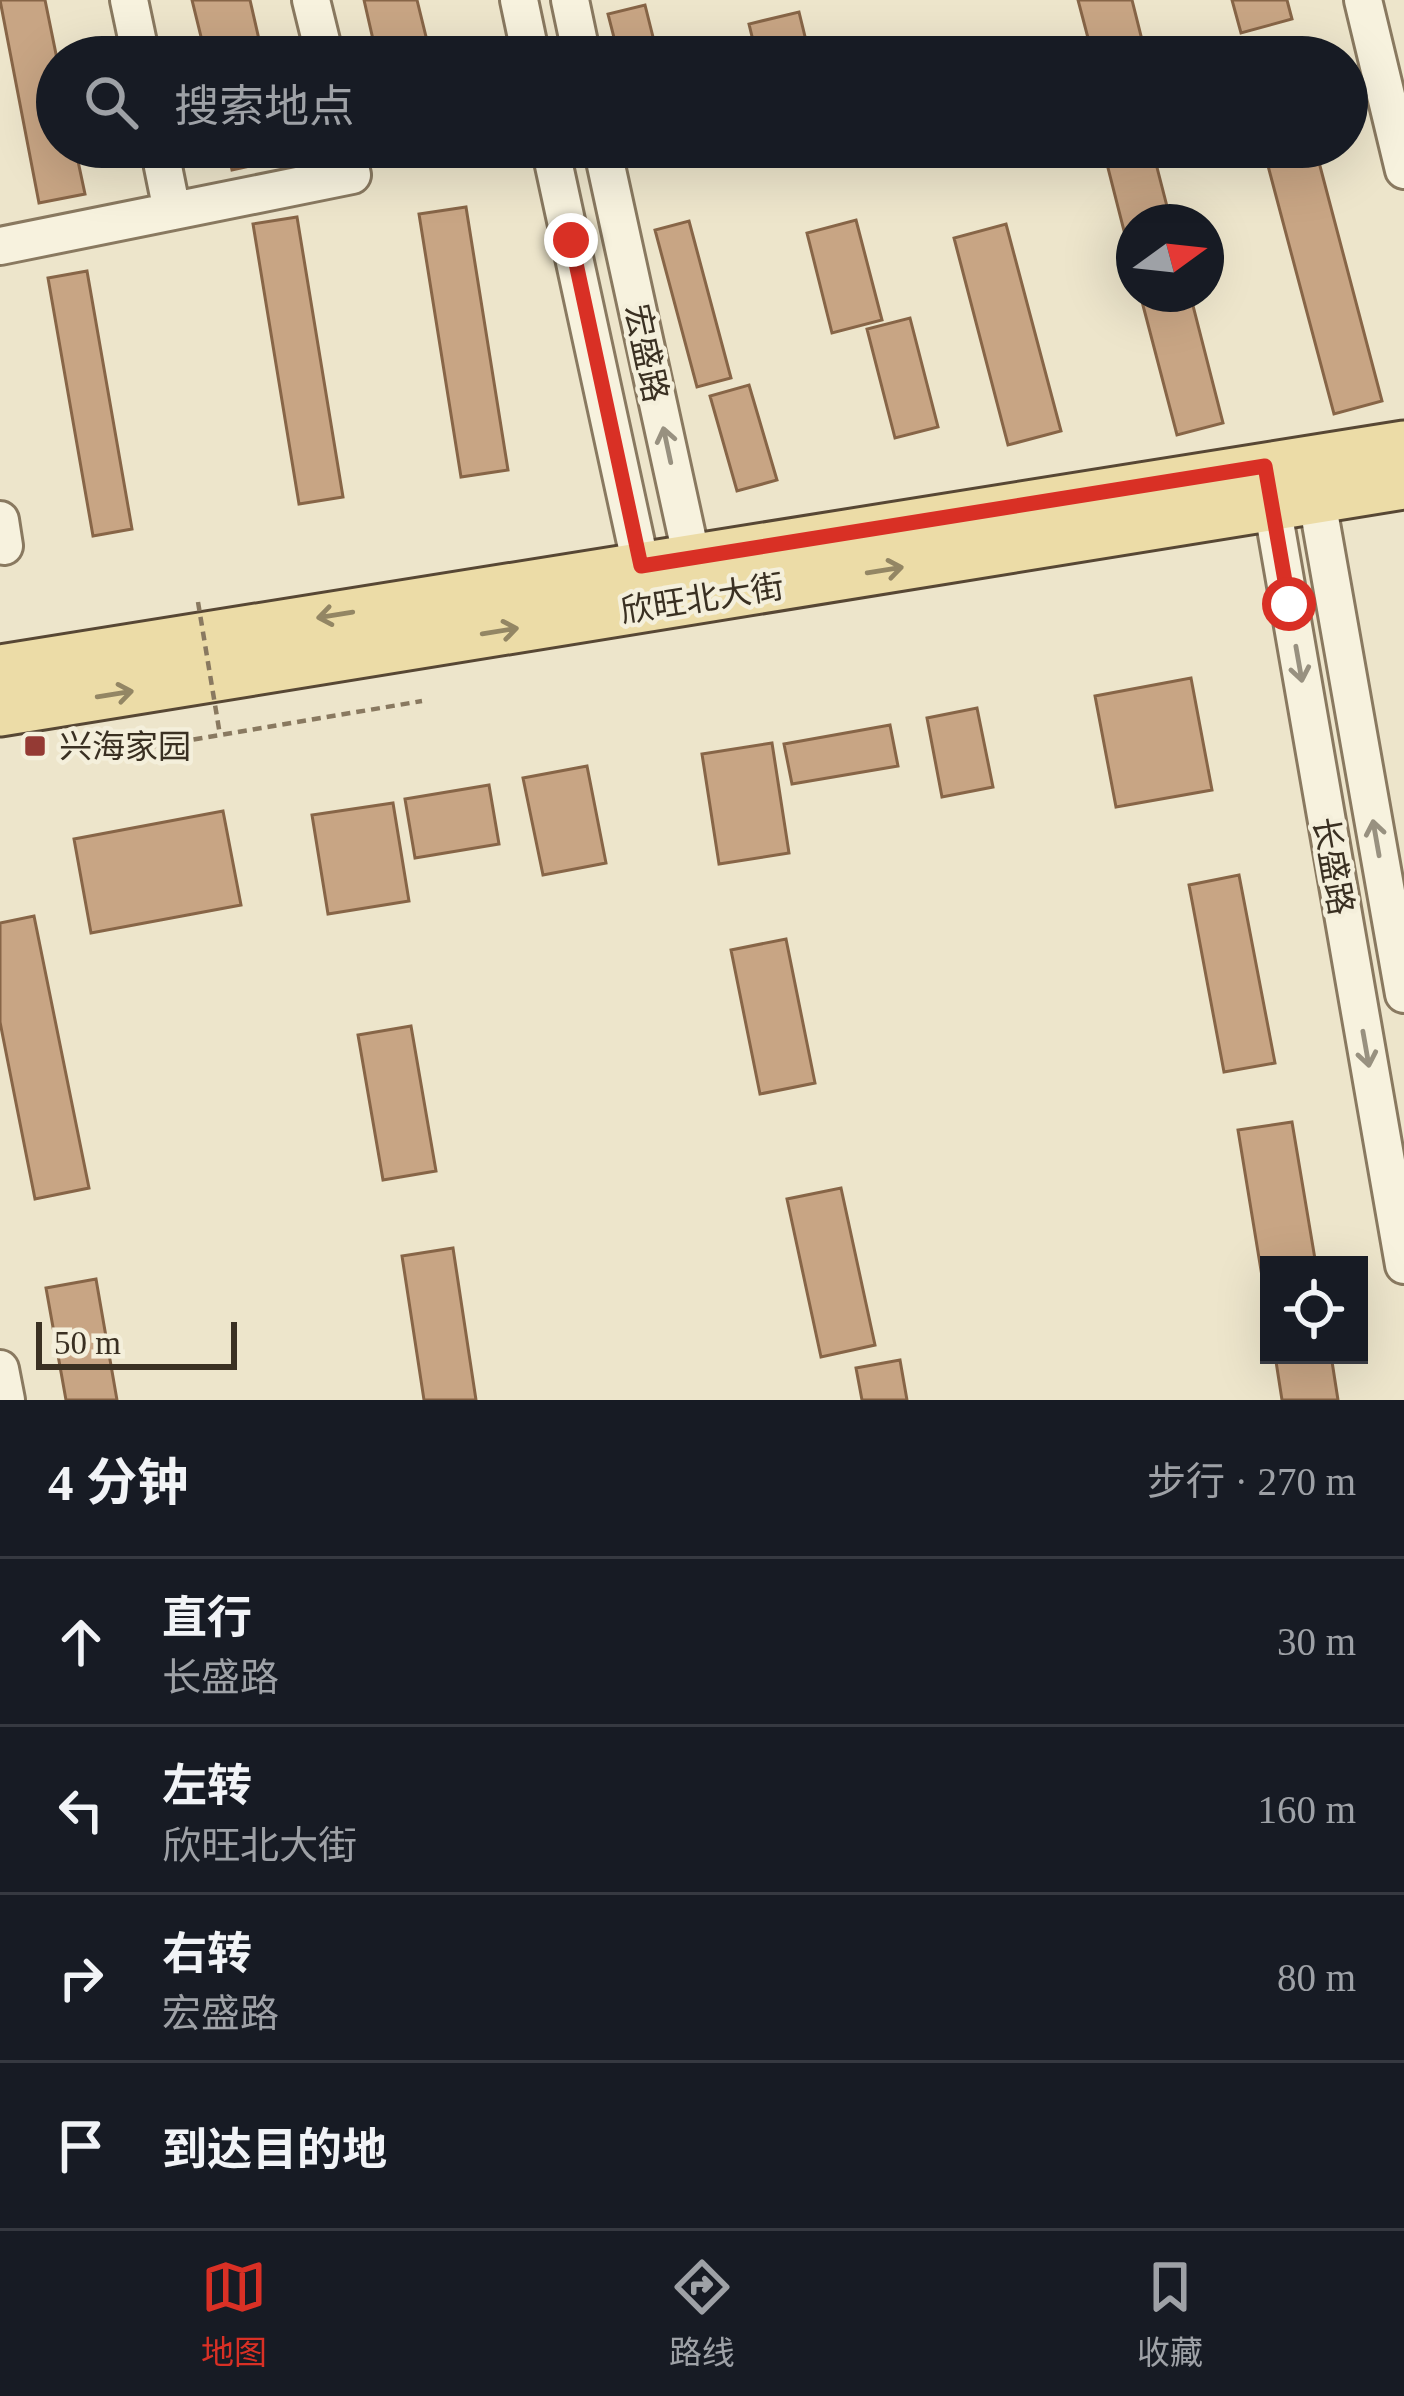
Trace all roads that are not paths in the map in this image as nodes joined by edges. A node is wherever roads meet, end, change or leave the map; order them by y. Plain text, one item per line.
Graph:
1 (129, 0) edge
2 (311, 0) edge
3 (519, 0) edge
4 (570, 0) edge
5 (1363, 0) edge
6 (137, 36) edge
7 (320, 36) edge
8 (527, 36) edge
9 (578, 36) edge
10 (163, 168) edge
11 (350, 168) edge
12 (555, 168) edge
13 (607, 168) edge
14 (1404, 170) edge
15 (172, 211) junction
16 (0, 246) edge
17 (1404, 444) edge
18 (1314, 480) junction
19 (1404, 486) edge
20 (1269, 488) junction
21 (692, 559) junction
22 (641, 566) junction
23 (0, 668) edge
24 (0, 713) edge
25 (1404, 994) edge
26 (1404, 1265) edge
27 (0, 1369) edge
28 (6, 1400) edge

1 - 6 street
2 - 7 street
3 - 8 street
4 - 9 street
5 - 14 street
10 - 15 street
11 - 15 street
12 - 22 street, 宏盛路
21 -> 13 street, 宏盛路
15 - 16 street
17 - 18 main road, 欣旺北大街
18 - 19 main road, 欣旺北大街
18 - 20 main road, 欣旺北大街
25 -> 18 street, 长盛路
20 - 21 main road, 欣旺北大街
24 -> 20 main road, 欣旺北大街
20 -> 26 street, 长盛路
21 - 22 main road, 欣旺北大街
22 -> 23 main road, 欣旺北大街
27 - 28 street

